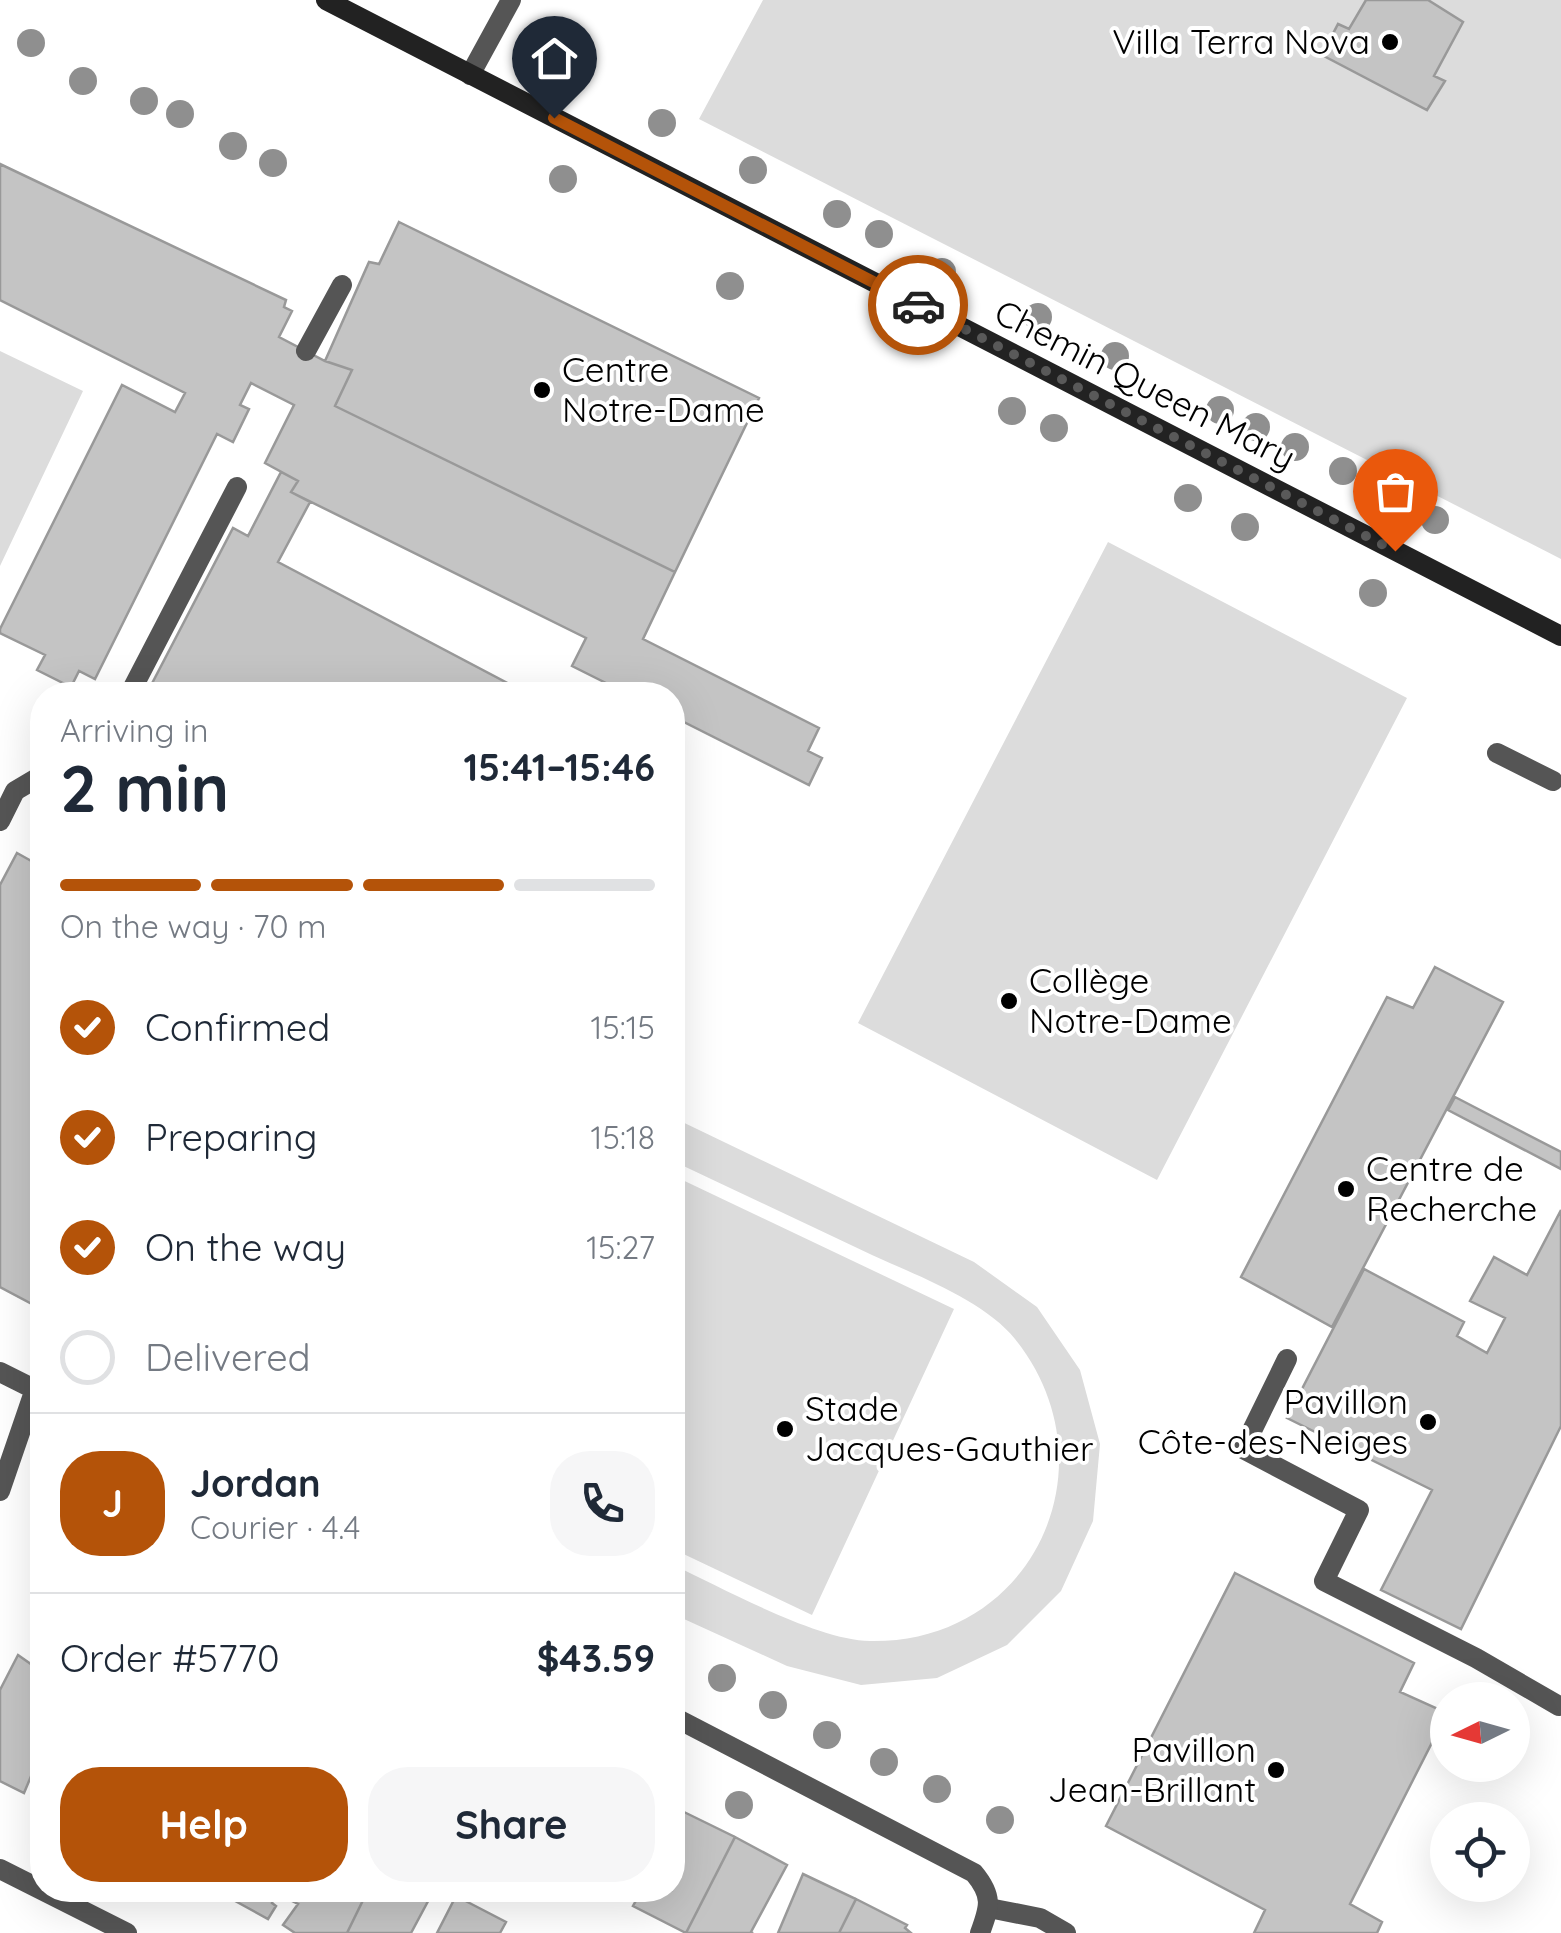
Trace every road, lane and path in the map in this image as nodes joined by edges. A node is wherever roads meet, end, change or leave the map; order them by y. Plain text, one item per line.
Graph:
1 (326, 0) edge
2 (511, 0) edge
3 (470, 75) junction
4 (342, 285) dead end
5 (306, 352) dead end
6 (237, 487) dead end
7 (1561, 636) edge
8 (136, 682) edge
9 (1497, 753) dead end
10 (1558, 776) edge
11 (30, 782) edge
12 (0, 821) edge
13 (1287, 1359) dead end
14 (0, 1372) edge
15 (30, 1387) edge
16 (30, 1414) edge
17 (0, 1491) edge
18 (1560, 1706) edge
19 (685, 1723) edge
20 (0, 1868) edge
21 (30, 1883) edge
22 (66, 1902) edge
23 (989, 1908) junction
24 (127, 1933) edge
25 (980, 1933) edge
26 (1066, 1933) edge

1 - 3 street, Chemin Queen Mary
2 - 3 street
3 - 7 street, Chemin Queen Mary
4 - 5 street
6 - 8 street
9 - 10 street
11 - 12 street
13 - 18 street
14 - 15 street
16 - 17 street
19 - 23 street
20 - 21 street
22 - 24 street
23 - 25 street
23 - 26 street

